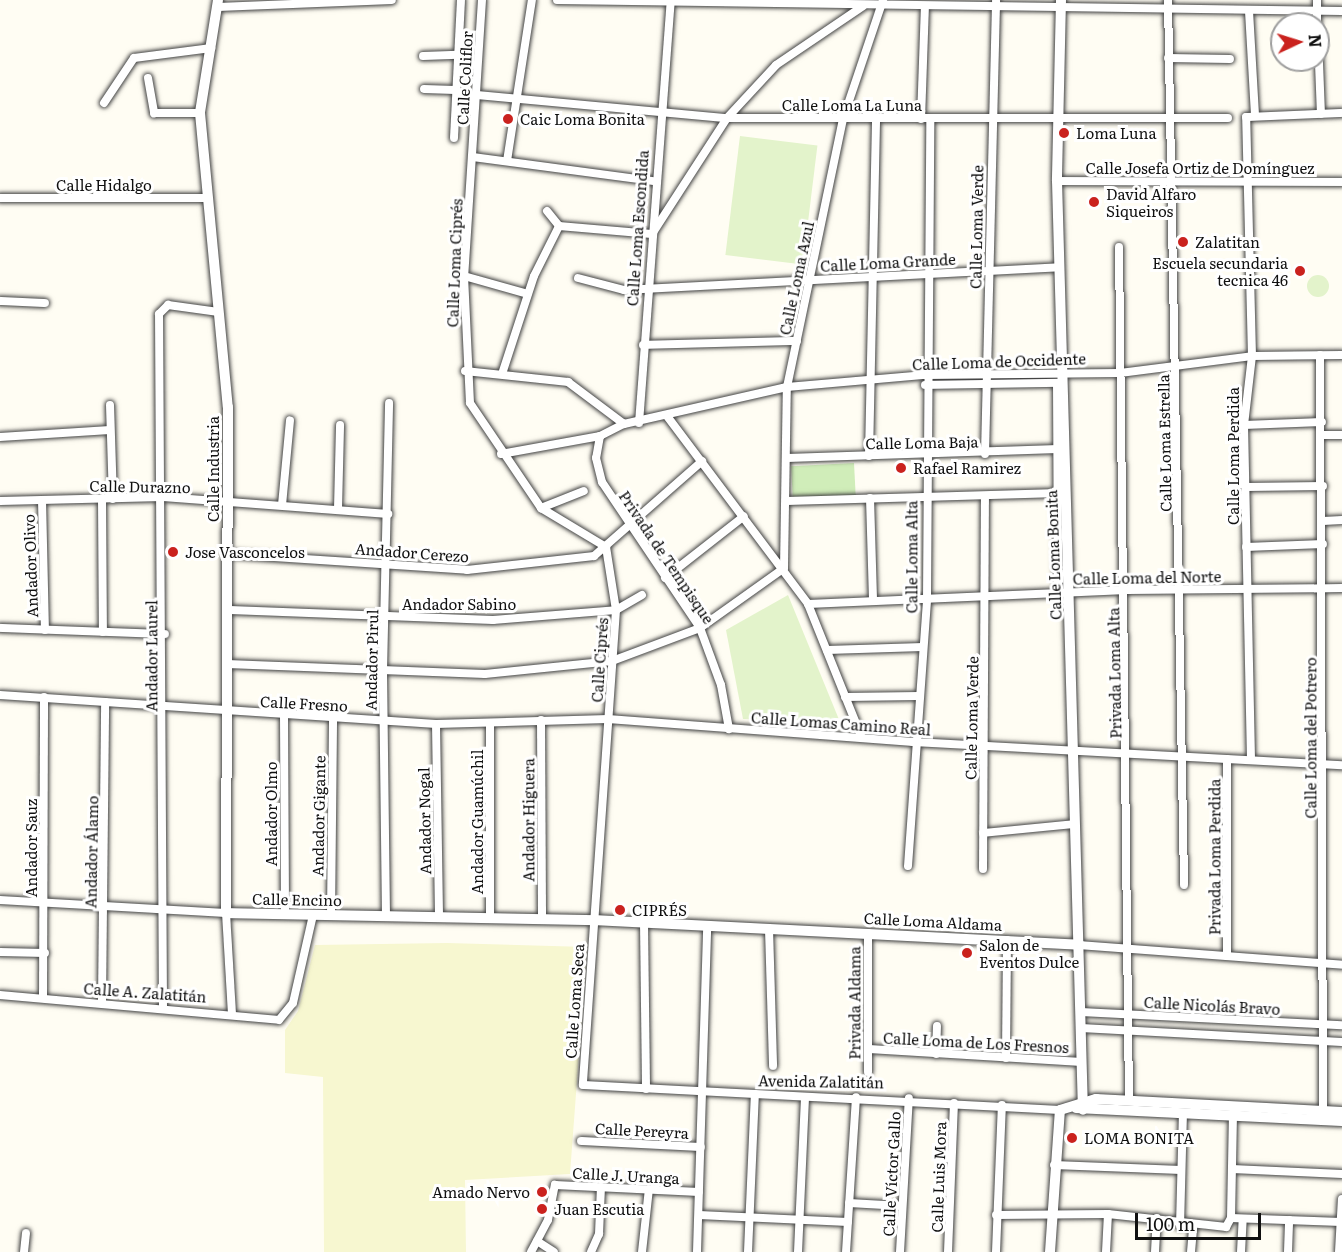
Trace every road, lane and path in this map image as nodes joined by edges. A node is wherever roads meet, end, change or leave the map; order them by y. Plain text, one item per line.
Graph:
1 (392, 0) edge
2 (461, 0) edge
3 (482, 0) edge
4 (532, 0) edge
5 (557, 0) edge
6 (1167, 0) edge
7 (1317, 0) edge
8 (576, 1) edge
9 (610, 1) edge
10 (671, 1) edge
11 (777, 1) edge
12 (218, 3) edge
13 (882, 3) edge
14 (996, 4) edge
15 (1060, 5) edge
16 (863, 6) junction
17 (925, 7) junction
18 (1249, 11) junction
19 (1317, 11) junction
20 (1342, 11) edge
21 (1168, 12) junction
22 (211, 48) junction
23 (458, 55) junction
24 (423, 57) dead end
25 (1168, 58) junction
26 (1230, 59) dead end
27 (1319, 72) edge
28 (148, 78) dead end
29 (424, 89) dead end
30 (455, 90) junction
31 (477, 95) junction
32 (515, 96) junction
33 (104, 103) dead end
34 (661, 110) junction
35 (200, 113) junction
36 (1342, 113) edge
37 (1321, 114) junction
38 (1057, 117) junction
39 (1169, 117) junction
40 (1251, 117) junction
41 (727, 118) junction
42 (1228, 118) dead end
43 (843, 119) junction
44 (876, 119) junction
45 (925, 119) junction
46 (992, 119) junction
47 (454, 138) dead end
48 (473, 157) junction
49 (507, 161) junction
50 (653, 181) junction
51 (1057, 181) junction
52 (1249, 181) junction
53 (1342, 182) edge
54 (1171, 183) junction
55 (0, 198) edge
56 (208, 198) junction
57 (547, 211) dead end
58 (559, 226) junction
59 (652, 234) junction
60 (1119, 247) dead end
61 (1059, 267) junction
62 (989, 270) junction
63 (926, 274) junction
64 (464, 276) junction
65 (873, 276) junction
66 (578, 278) dead end
67 (810, 279) junction
68 (646, 285) junction
69 (528, 294) junction
70 (0, 301) edge
71 (45, 303) dead end
72 (219, 312) junction
73 (797, 341) junction
74 (643, 345) junction
75 (1342, 354) edge
76 (1320, 355) junction
77 (1252, 356) junction
78 (1176, 368) junction
79 (465, 371) junction
80 (1064, 371) junction
81 (986, 373) junction
82 (1120, 373) junction
83 (502, 374) junction
84 (925, 375) junction
85 (870, 383) junction
86 (986, 384) junction
87 (925, 385) junction
88 (787, 387) junction
89 (389, 404) dead end
90 (110, 405) dead end
91 (667, 416) junction
92 (290, 420) dead end
93 (639, 423) junction
94 (1322, 423) junction
95 (624, 424) junction
96 (340, 425) dead end
97 (1244, 425) junction
98 (110, 430) junction
99 (1322, 435) junction
100 (1342, 435) edge
101 (600, 436) junction
102 (0, 437) edge
103 (1058, 449) junction
104 (501, 454) junction
105 (985, 454) junction
106 (924, 455) junction
107 (869, 456) junction
108 (787, 458) junction
109 (702, 461) junction
110 (1323, 486) junction
111 (1246, 487) junction
112 (584, 491) dead end
113 (1059, 494) junction
114 (985, 496) junction
115 (163, 497) junction
116 (925, 497) junction
117 (870, 498) junction
118 (102, 499) junction
119 (113, 499) junction
120 (42, 500) junction
121 (0, 501) edge
122 (787, 501) junction
123 (229, 503) junction
124 (282, 505) junction
125 (541, 508) junction
126 (338, 509) junction
127 (388, 514) junction
128 (744, 516) junction
129 (1342, 520) edge
130 (1323, 521) junction
131 (628, 525) junction
132 (1323, 544) junction
133 (606, 547) junction
134 (1246, 547) junction
135 (229, 554) junction
136 (388, 563) junction
137 (784, 568) junction
138 (665, 578) junction
139 (1181, 588) junction
140 (1247, 588) junction
141 (1324, 588) junction
142 (1342, 588) edge
143 (1127, 590) junction
144 (1063, 592) junction
145 (642, 595) dead end
146 (988, 595) junction
147 (927, 598) junction
148 (873, 601) junction
149 (808, 604) junction
150 (230, 610) junction
151 (616, 610) junction
152 (385, 617) junction
153 (0, 628) edge
154 (700, 628) junction
155 (45, 630) junction
156 (103, 632) junction
157 (165, 634) junction
158 (923, 647) junction
159 (827, 650) junction
160 (612, 661) junction
161 (227, 664) junction
162 (383, 671) junction
163 (0, 695) edge
164 (919, 696) junction
165 (44, 697) junction
166 (845, 697) junction
167 (105, 702) junction
168 (165, 707) junction
169 (225, 712) junction
170 (284, 715) junction
171 (333, 717) junction
172 (608, 719) junction
173 (541, 720) junction
174 (384, 722) junction
175 (436, 724) junction
176 (490, 724) junction
177 (729, 729) junction
178 (862, 738) junction
179 (913, 742) junction
180 (984, 745) junction
181 (1074, 752) junction
182 (1128, 754) junction
183 (1183, 756) junction
184 (1227, 759) junction
185 (1251, 759) junction
186 (1323, 764) junction
187 (1342, 765) edge
188 (1075, 824) junction
189 (983, 833) junction
190 (908, 866) dead end
191 (983, 869) dead end
192 (1184, 885) dead end
193 (0, 900) edge
194 (44, 903) junction
195 (104, 906) junction
196 (163, 909) junction
197 (226, 913) junction
198 (285, 914) junction
199 (313, 915) junction
200 (331, 915) junction
201 (387, 917) junction
202 (439, 918) junction
203 (490, 919) junction
204 (542, 919) junction
205 (593, 920) junction
206 (644, 922) junction
207 (707, 927) junction
208 (769, 929) junction
209 (868, 933) junction
210 (1007, 940) junction
211 (1079, 945) junction
212 (1128, 949) junction
213 (0, 951) edge
214 (45, 953) junction
215 (1227, 956) junction
216 (1322, 963) junction
217 (1342, 965) edge
218 (0, 995) edge
219 (43, 998) junction
220 (102, 1002) junction
221 (163, 1006) junction
222 (1081, 1012) junction
223 (232, 1013) junction
224 (1129, 1015) junction
225 (1321, 1024) junction
226 (1342, 1025) edge
227 (937, 1026) dead end
228 (1081, 1028) junction
229 (1129, 1031) junction
230 (1321, 1041) junction
231 (1342, 1042) edge
232 (869, 1049) junction
233 (936, 1054) junction
234 (1006, 1058) junction
235 (1082, 1062) junction
236 (773, 1066) dead end
237 (868, 1072) dead end
238 (583, 1085) joint
239 (646, 1089) junction
240 (705, 1092) junction
241 (755, 1094) junction
242 (805, 1096) junction
243 (856, 1097) junction
244 (909, 1098) junction
245 (1129, 1100) junction
246 (954, 1103) junction
247 (1002, 1106) junction
248 (1079, 1106) junction
249 (1060, 1110) junction
250 (1342, 1112) edge
251 (1183, 1114) junction
252 (1233, 1116) junction
253 (1323, 1116) junction
254 (1342, 1121) edge
255 (581, 1141) dead end
256 (701, 1147) junction
257 (1054, 1165) junction
258 (1232, 1169) junction
259 (1181, 1170) junction
260 (1342, 1174) edge
261 (601, 1187) junction
262 (649, 1189) junction
263 (699, 1192) junction
264 (1342, 1199) edge
265 (849, 1203) junction
266 (902, 1206) junction
267 (1108, 1214) junction
268 (699, 1215) junction
269 (996, 1215) junction
270 (1052, 1215) junction
271 (750, 1218) junction
272 (1157, 1218) junction
273 (1243, 1219) junction
274 (800, 1220) junction
275 (1289, 1220) junction
276 (1230, 1221) junction
277 (848, 1222) junction
278 (1341, 1222) edge
279 (1180, 1226) junction
280 (1193, 1227) junction
281 (26, 1233) dead end
282 (537, 1241) junction
283 (24, 1252) edge
284 (531, 1252) edge
285 (554, 1252) edge
286 (591, 1252) edge
287 (642, 1252) edge
288 (697, 1252) edge
289 (748, 1252) edge
290 (798, 1252) edge
291 (846, 1252) edge
292 (900, 1252) edge
293 (948, 1252) edge
294 (996, 1252) edge
295 (1050, 1252) edge
296 (1106, 1252) edge
297 (1155, 1252) edge
298 (1191, 1252) edge
299 (1241, 1252) edge
300 (1288, 1252) edge
301 (1339, 1252) edge

1 - 12 street
2 - 23 street
3 - 31 street, Calle Coliflor
4 - 32 street
5 - 8 street
6 - 21 street, Calle Loma Estrella
7 - 19 street
8 - 9 street
9 - 10 street
10 - 11 street
10 - 34 street, Calle Loma Escondida
11 - 16 street
12 - 22 street, Calle Industria
13 - 16 street
13 - 17 street
13 - 43 street, Calle Loma Azul
14 - 15 street
14 - 17 street
14 - 46 street, Calle Loma Verde
15 - 21 street
15 - 38 street, Calle Loma Bonita
16 - 41 street
17 - 45 street, Calle Loma Alta
18 - 19 street
18 - 21 street
18 - 40 street, Calle Loma Perdida
19 - 20 street
21 - 25 street, Calle Loma Estrella
22 - 33 street
22 - 35 street, Calle Industria
23 - 24 street
23 - 30 street
25 - 26 street
25 - 39 street, Calle Loma Estrella
27 - 37 street
28 - 35 street
29 - 30 street
30 - 47 street
31 - 32 street, Calle Loma La Luna
31 - 48 street, Calle Coliflor
32 - 34 street, Calle Loma La Luna
32 - 49 street
34 - 41 street, Calle Loma La Luna
34 - 50 street, Calle Loma Escondida
35 - 56 street, Calle Industria
36 - 37 street
37 - 40 street
38 - 39 street, Calle Loma La Luna
38 - 46 street, Calle Loma La Luna
38 - 51 street, Calle Loma Bonita
39 - 42 street, Calle Loma La Luna
39 - 54 street, Calle Loma Estrella
40 - 52 street, Calle Loma Perdida
41 - 43 street, Calle Loma La Luna
41 - 59 street
43 - 44 street, Calle Loma La Luna
43 - 67 street, Calle Loma Azul
44 - 45 street, Calle Loma La Luna
44 - 65 street
45 - 46 street, Calle Loma La Luna
45 - 63 street, Calle Loma Alta
46 - 62 street, Calle Loma Verde
48 - 49 street
48 - 64 street, Calle Loma Ciprés
49 - 50 street
50 - 59 street, Calle Loma Escondida
51 - 54 street, Calle Josefa Ortiz de Domínguez
51 - 61 street, Calle Loma Bonita
52 - 53 street, Calle Josefa Ortiz de Domínguez
52 - 54 street, Calle Josefa Ortiz de Domínguez
52 - 77 street, Calle Loma Perdida
54 - 78 street, Calle Loma Estrella
55 - 56 street, Calle Hidalgo
56 - 72 street, Calle Industria
57 - 58 street
58 - 59 street
58 - 69 street
59 - 68 street, Calle Loma Escondida
60 - 82 street, Privada Loma Alta
61 - 62 street, Calle Loma Grande
61 - 80 street, Calle Loma Bonita
62 - 63 street, Calle Loma Grande
62 - 81 street, Calle Loma Verde
63 - 65 street, Calle Loma Grande
63 - 84 street, Calle Loma Alta
64 - 69 street
64 - 79 street, Calle Loma Ciprés
65 - 67 street, Calle Loma Grande
65 - 85 street
66 - 68 street, Calle Loma Grande
67 - 68 street, Calle Loma Grande
67 - 73 street, Calle Loma Azul
68 - 74 street, Calle Loma Escondida
69 - 83 street
70 - 71 street
72 - 115 street, Andador Laurel
72 - 123 street, Calle Industria
73 - 74 street
73 - 88 street, Calle Loma Azul
74 - 93 street, Calle Loma Escondida
75 - 76 street, Calle Loma de Occidente
76 - 77 street, Calle Loma de Occidente
76 - 94 street, Calle Loma del Potrero
77 - 78 street, Calle Loma de Occidente
77 - 97 street, Calle Loma Perdida
78 - 82 street, Calle Loma de Occidente
78 - 139 street, Calle Loma Estrella
79 - 83 street
79 - 104 street, Calle Loma Ciprés
80 - 81 street, Calle Loma de Occidente
80 - 82 street, Calle Loma de Occidente
80 - 144 street, Calle Loma Bonita
81 - 84 street, Calle Loma de Occidente
81 - 86 street, Calle Loma Verde
82 - 143 street, Privada Loma Alta
83 - 95 street
84 - 85 street, Calle Loma de Occidente
84 - 87 street, Calle Loma Alta
85 - 88 street, Calle Loma de Occidente
85 - 107 street
86 - 87 street
86 - 103 street
86 - 105 street, Calle Loma Verde
87 - 106 street, Calle Loma Alta
88 - 91 street, Calle Loma de Occidente
88 - 108 street, Calle Loma Azul
89 - 127 street, Andador Pirul
90 - 98 street
91 - 93 street, Calle Loma de Occidente
91 - 109 street
92 - 124 street
93 - 95 street, Calle Loma de Occidente
94 - 97 street
94 - 99 street, Calle Loma del Potrero
95 - 101 street, Calle Loma de Occidente
96 - 126 street
97 - 111 street, Calle Loma Perdida
98 - 102 street
98 - 119 street
99 - 100 street
99 - 110 street, Calle Loma del Potrero
101 - 104 street, Calle Loma de Occidente
101 - 131 street, Privada de Tempisque
103 - 105 street, Calle Loma Baja
103 - 113 street
104 - 125 street
105 - 106 street, Calle Loma Baja
106 - 107 street, Calle Loma Baja
106 - 116 street, Calle Loma Alta
107 - 108 street, Calle Loma Baja
108 - 122 street, Calle Loma Azul
109 - 128 street
109 - 131 street
110 - 111 street
110 - 130 street, Calle Loma del Potrero
111 - 134 street, Calle Loma Perdida
112 - 125 street
113 - 114 street
113 - 144 street
114 - 116 street
114 - 146 street, Calle Loma Verde
115 - 119 street, Calle Durazno
115 - 123 street, Calle Durazno
115 - 157 street, Andador Laurel
116 - 117 street
116 - 147 street, Calle Loma Alta
117 - 122 street
117 - 148 street
118 - 119 street, Calle Durazno
118 - 120 street, Calle Durazno
118 - 156 street
120 - 121 street, Calle Durazno
120 - 155 street, Andador Olivo
122 - 137 street, Calle Loma Azul
123 - 124 street, Calle Durazno
123 - 135 street, Calle Industria
124 - 126 street, Calle Durazno
125 - 133 street
126 - 127 street, Calle Durazno
127 - 136 street, Andador Pirul
128 - 137 street
128 - 138 street
129 - 130 street
130 - 132 street, Calle Loma del Potrero
131 - 133 street
131 - 138 street, Privada de Tempisque
132 - 134 street
132 - 141 street, Calle Loma del Potrero
133 - 136 street, Andador Cerezo
133 - 151 street, Calle Ciprés
134 - 140 street, Calle Loma Perdida
135 - 136 street, Andador Cerezo
135 - 150 street, Calle Industria
136 - 152 street, Andador Pirul
137 - 149 street
137 - 154 street
138 - 154 street, Privada de Tempisque
139 - 140 street, Calle Loma del Norte
139 - 143 street, Calle Loma del Norte
139 - 183 street, Calle Loma Estrella
140 - 141 street, Calle Loma del Norte
140 - 185 street, Calle Loma Perdida
141 - 142 street, Calle Loma del Norte
141 - 186 street, Calle Loma del Potrero
143 - 144 street, Calle Loma del Norte
143 - 182 street, Privada Loma Alta
144 - 146 street, Calle Loma del Norte
144 - 181 street, Calle Loma Bonita
145 - 151 street
146 - 147 street, Calle Loma del Norte
146 - 180 street, Calle Loma Verde
147 - 148 street, Calle Loma del Norte
147 - 158 street, Calle Loma Alta
148 - 149 street, Calle Loma del Norte
149 - 159 street
150 - 152 street, Andador Sabino
150 - 161 street, Calle Industria
151 - 152 street, Andador Sabino
151 - 160 street, Calle Ciprés
152 - 162 street, Andador Pirul
153 - 155 street
154 - 160 street
154 - 177 street, Privada de Tempisque
155 - 156 street
156 - 157 street
157 - 168 street, Andador Laurel
158 - 159 street
158 - 164 street, Calle Loma Alta
159 - 166 street
160 - 162 street
160 - 172 street, Calle Ciprés
161 - 162 street
161 - 169 street, Calle Industria
162 - 174 street, Andador Pirul
163 - 165 street, Calle Fresno
164 - 166 street
164 - 179 street, Calle Loma Alta
165 - 167 street, Calle Fresno
165 - 194 street, Andador Sauz
166 - 178 street
167 - 168 street, Calle Fresno
167 - 195 street, Andador Álamo
168 - 169 street, Calle Fresno
168 - 196 street, Andador Laurel
169 - 170 street, Calle Fresno
169 - 197 street, Calle Industria
170 - 171 street, Calle Fresno
170 - 198 street, Andador Olmo
171 - 174 street, Calle Fresno
171 - 200 street, Andador Gigante
172 - 173 street, Calle Fresno
172 - 177 street, Calle Lomas Camino Real
172 - 205 street, Calle Ciprés
173 - 176 street, Calle Fresno
173 - 204 street, Andador Higuera
174 - 175 street, Calle Fresno
174 - 201 street, Andador Pirul
175 - 176 street, Calle Fresno
175 - 202 street, Andador Nogal
176 - 203 street, Andador Guamúchil
177 - 178 street, Calle Lomas Camino Real
178 - 179 street, Calle Lomas Camino Real
179 - 180 street, Calle Lomas Camino Real
179 - 190 street
180 - 181 street, Calle Lomas Camino Real
180 - 189 street, Calle Loma Verde
181 - 182 street, Calle Lomas Camino Real
181 - 188 street, Calle Loma Bonita
182 - 183 street, Calle Lomas Camino Real
182 - 212 street, Privada Loma Alta
183 - 184 street, Calle Lomas Camino Real
183 - 192 street, Calle Loma Estrella
184 - 185 street, Calle Lomas Camino Real
184 - 215 street, Privada Loma Perdida
185 - 186 street, Calle Lomas Camino Real
186 - 187 street, Calle Lomas Camino Real
186 - 216 street, Calle Loma del Potrero
188 - 189 street
188 - 211 street, Calle Loma Bonita
189 - 191 street, Calle Loma Verde
193 - 194 street, Calle Encino
194 - 195 street, Calle Encino
194 - 214 street, Andador Sauz
195 - 196 street, Calle Encino
195 - 220 street, Andador Álamo
196 - 197 street, Calle Encino
196 - 221 street, Andador Laurel
197 - 198 street, Calle Encino
197 - 223 street, Calle Industria
198 - 199 street, Calle Encino
199 - 200 street, Calle Encino
199 - 223 street, Calle A. Zalatitán
200 - 201 street, Calle Encino
201 - 202 street, Calle Encino
202 - 203 street, Calle Encino
203 - 204 street, Calle Encino
204 - 205 street, Calle Encino
205 - 206 street, Calle Loma Aldama
205 - 238 street, Calle Loma Seca
206 - 207 street, Calle Loma Aldama
206 - 239 street
207 - 208 street, Calle Loma Aldama
207 - 240 street
208 - 209 street, Calle Loma Aldama
208 - 236 street
209 - 210 street, Calle Loma Aldama
209 - 232 street, Privada Aldama
210 - 211 street, Calle Loma Aldama
210 - 234 street
211 - 212 street, Calle Loma Aldama
211 - 222 street, Calle Loma Bonita
212 - 215 street, Calle Loma Aldama
212 - 224 street, Privada Loma Alta
213 - 214 street
214 - 219 street, Andador Sauz
215 - 216 street, Calle Loma Aldama
216 - 217 street, Calle Loma Aldama
216 - 225 street, Calle Loma del Potrero
218 - 219 street, Calle A. Zalatitán
219 - 220 street, Calle A. Zalatitán
220 - 221 street, Calle A. Zalatitán
221 - 223 street, Calle A. Zalatitán
222 - 224 street, Calle Nicolás Bravo
222 - 228 street, Calle Loma Bonita
224 - 225 street, Calle Nicolás Bravo
224 - 229 street, Privada Loma Alta
225 - 226 street, Calle Nicolás Bravo
225 - 230 street, Calle Loma del Potrero
227 - 233 street
228 - 229 street, Calle Nicolás Bravo
228 - 235 street, Calle Loma Bonita
229 - 230 street, Calle Nicolás Bravo
229 - 245 street, Privada Loma Alta
230 - 231 street, Calle Nicolás Bravo
230 - 253 street, Calle Loma del Potrero
232 - 233 street, Calle Loma de Los Fresnos
232 - 237 street, Privada Aldama
233 - 234 street, Calle Loma de Los Fresnos
234 - 235 street, Calle Loma de Los Fresnos
235 - 248 street, Calle Loma Bonita
238 - 239 street, Avenida Zalatitán
239 - 240 street, Avenida Zalatitán
240 - 241 street, Avenida Zalatitán
240 - 256 street
241 - 242 street, Avenida Zalatitán
241 - 271 street
242 - 243 street, Avenida Zalatitán
242 - 274 street
243 - 244 street, Avenida Zalatitán
243 - 265 street
244 - 246 street, Avenida Zalatitán
244 - 266 street, Calle Víctor Gallo
245 - 248 street
245 - 253 street
246 - 247 street, Avenida Zalatitán
246 - 293 street, Calle Luis Mora
247 - 249 street, Avenida Zalatitán
247 - 269 street
248 - 249 street
248 - 251 street
249 - 257 street
250 - 253 street
251 - 252 street
251 - 259 street
252 - 253 street
252 - 258 street
253 - 254 street
255 - 256 street, Calle Pereyra
256 - 263 street
257 - 259 street
257 - 270 street
258 - 260 street
258 - 276 street
259 - 279 street
261 - 262 street, Calle J. Uranga
261 - 282 street, Calle J. Uranga
261 - 286 street
262 - 263 street, Calle J. Uranga
262 - 287 street
263 - 268 street
264 - 278 street
265 - 266 street
265 - 277 street
266 - 292 street, Calle Víctor Gallo
267 - 270 street
267 - 272 street
267 - 296 street
268 - 271 street
268 - 288 street
269 - 270 street
269 - 294 street
270 - 295 street
271 - 274 street
271 - 289 street
272 - 279 street
272 - 297 street
273 - 275 street
273 - 276 street
273 - 299 street
274 - 277 street
274 - 290 street
275 - 278 street
275 - 300 street
276 - 280 street
277 - 291 street
278 - 301 street
279 - 280 street
280 - 298 street
281 - 283 street
282 - 284 street
282 - 285 street

